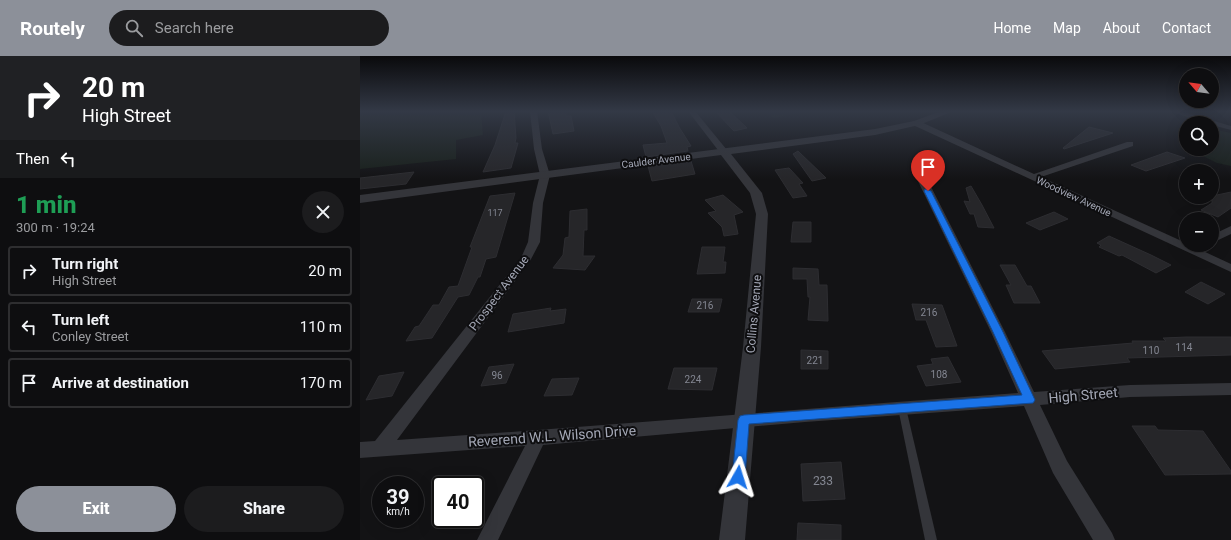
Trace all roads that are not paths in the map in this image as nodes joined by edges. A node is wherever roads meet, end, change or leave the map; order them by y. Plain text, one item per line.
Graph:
1 (536, 134) edge
2 (709, 134) edge
3 (863, 134) edge
4 (939, 134) edge
5 (1130, 144) dead end
6 (724, 152) junction
7 (545, 175) junction
8 (921, 177) dead end
9 (1033, 177) junction
10 (360, 198) edge
11 (1231, 229) edge
12 (1219, 236) edge
13 (1179, 240) edge
14 (1205, 252) edge
15 (1231, 268) edge
16 (1231, 389) edge
17 (1029, 400) junction
18 (902, 408) junction
19 (744, 420) junction
20 (538, 438) junction
21 (380, 448) junction
22 (360, 450) edge
23 (487, 540) edge
24 (732, 540) edge
25 (931, 540) edge
26 (1105, 540) edge

1 - 7 street, Prospect Avenue
2 - 6 street, Collins Avenue
3 - 6 street, Caulder Avenue
4 - 9 street, Woodview Avenue
5 - 9 street
6 - 7 street, Caulder Avenue
6 - 19 street, Collins Avenue
7 - 10 street, Caulder Avenue
7 - 21 street, Prospect Avenue
8 - 17 street
9 - 13 street, Woodview Avenue
11 - 12 street
14 - 15 street, Woodview Avenue
16 - 17 street, High Street
17 - 18 street, High Street
17 - 26 street
18 - 19 street, High Street
18 - 25 lane
19 - 20 street, Reverend W.L. Wilson Drive
19 - 24 street, Collins Avenue
20 - 21 street, Reverend W.L. Wilson Drive
20 - 23 street
21 - 22 street, Reverend W.L. Wilson Drive

